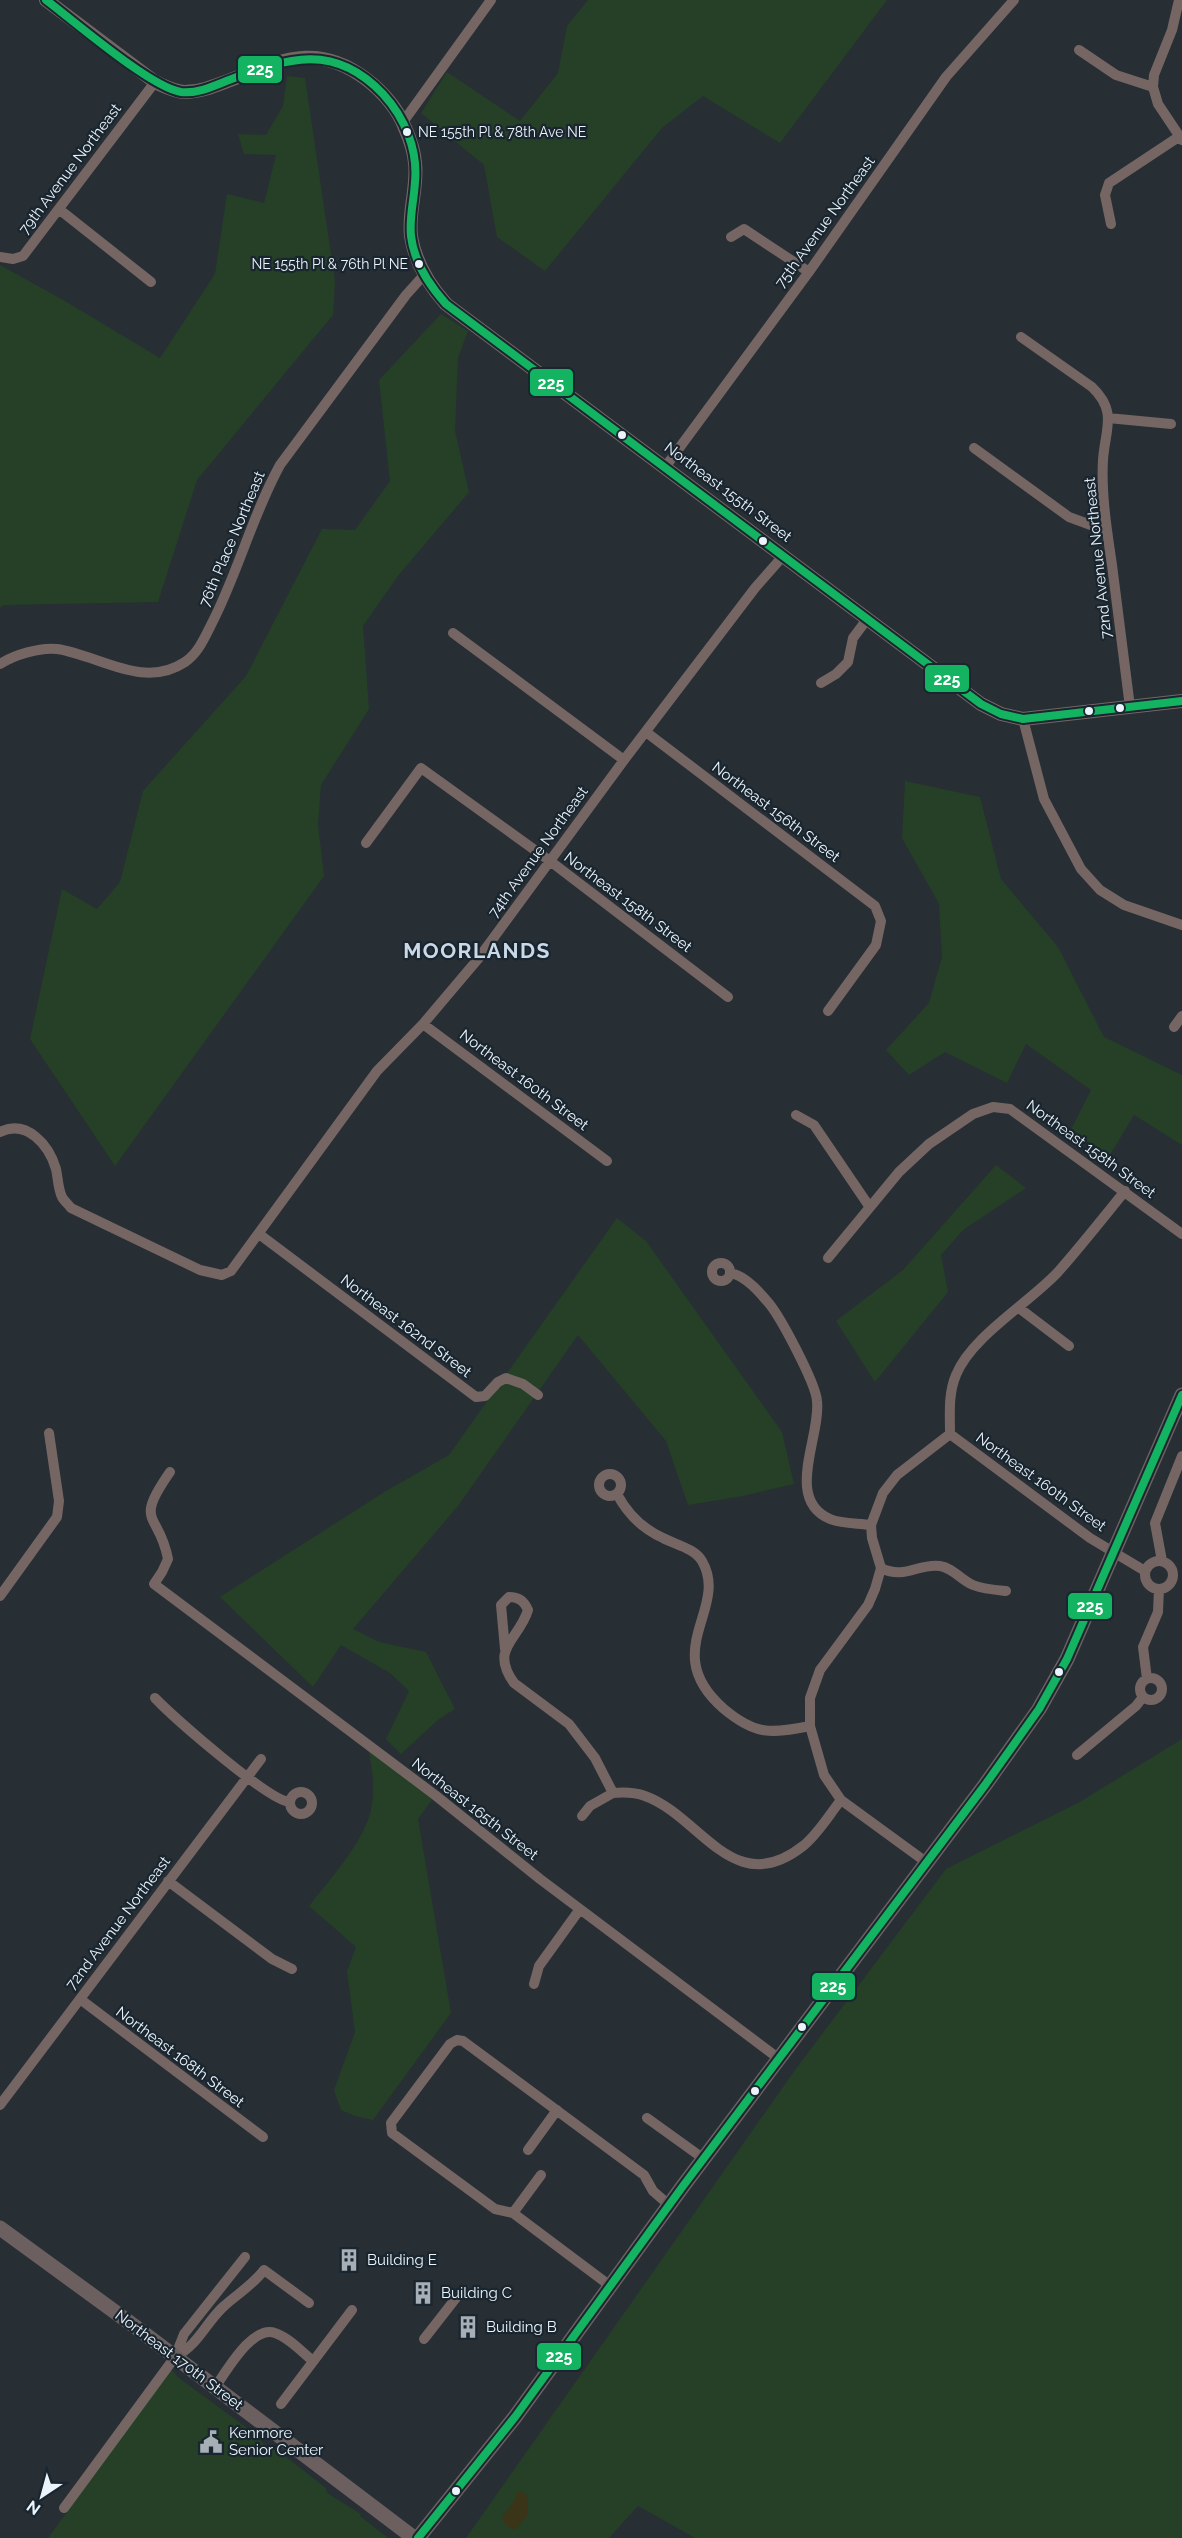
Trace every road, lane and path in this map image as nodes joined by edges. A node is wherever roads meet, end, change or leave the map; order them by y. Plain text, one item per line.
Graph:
1 (46, 0) edge
2 (491, 0) edge
3 (1014, 0) edge
4 (1179, 0) edge
5 (1079, 50) dead end
6 (155, 82) junction
7 (1154, 87) junction
8 (403, 122) junction
9 (1181, 138) edge
10 (60, 210) junction
11 (1112, 224) dead end
12 (731, 237) dead end
13 (0, 257) edge
14 (808, 272) junction
15 (424, 275) junction
16 (151, 282) dead end
17 (1021, 337) dead end
18 (1108, 413) junction
19 (1171, 423) dead end
20 (974, 448) dead end
21 (666, 466) junction
22 (1107, 531) junction
23 (784, 555) junction
24 (868, 618) junction
25 (453, 633) dead end
26 (0, 664) edge
27 (820, 683) dead end
28 (1182, 701) edge
29 (1130, 707) junction
30 (1023, 719) junction
31 (646, 732) junction
32 (624, 760) junction
33 (366, 843) dead end
34 (550, 861) junction
35 (1182, 925) edge
36 (728, 997) dead end
37 (828, 1011) dead end
38 (1182, 1016) edge
39 (423, 1024) junction
40 (1174, 1027) dead end
41 (796, 1115) dead end
42 (0, 1132) edge
43 (607, 1161) dead end
44 (1125, 1191) junction
45 (869, 1206) junction
46 (259, 1234) junction
47 (1182, 1234) edge
48 (828, 1258) dead end
49 (730, 1273) dead end
50 (1019, 1308) junction
51 (1069, 1346) dead end
52 (538, 1395) dead end
53 (1182, 1395) edge
54 (49, 1433) dead end
55 (950, 1434) junction
56 (1182, 1456) edge
57 (170, 1472) dead end
58 (617, 1494) dead end
59 (871, 1525) junction
60 (1115, 1553) junction
61 (1162, 1561) junction
62 (880, 1568) junction
63 (1145, 1571) junction
64 (1159, 1588) junction
65 (1006, 1591) dead end
66 (0, 1596) edge
67 (505, 1649) dead end
68 (1147, 1679) junction
69 (1143, 1697) junction
70 (155, 1698) dead end
71 (810, 1726) junction
72 (1077, 1755) dead end
73 (261, 1759) dead end
74 (248, 1776) junction
75 (613, 1793) junction
76 (841, 1800) junction
77 (290, 1802) dead end
78 (582, 1816) dead end
79 (926, 1862) junction
80 (168, 1881) junction
81 (580, 1909) junction
82 (292, 1969) dead end
83 (534, 1984) dead end
84 (80, 1999) junction
85 (778, 2058) junction
86 (0, 2105) edge
87 (557, 2110) junction
88 (647, 2118) dead end
89 (263, 2137) dead end
90 (528, 2150) dead end
91 (704, 2159) junction
92 (541, 2175) dead end
93 (669, 2205) junction
94 (513, 2213) junction
95 (0, 2228) edge
96 (245, 2257) dead end
97 (609, 2285) junction
98 (456, 2298) dead end
99 (309, 2303) dead end
100 (352, 2310) dead end
101 (424, 2339) dead end
102 (175, 2357) junction
103 (313, 2361) junction
104 (215, 2387) junction
105 (281, 2404) dead end
106 (64, 2508) dead end
107 (416, 2538) edge

1 - 6 street
2 - 8 street
3 - 14 street, 75th Avenue Northeast
4 - 7 street
5 - 7 street
6 - 8 street, Northeast 155th Street
6 - 10 street, 79th Avenue Northeast
7 - 9 street
8 - 15 street, Northeast 155th Street
9 - 11 street
10 - 13 street, 79th Avenue Northeast
10 - 16 street
12 - 14 street
14 - 21 street, 75th Avenue Northeast
15 - 21 street, Northeast 155th Street
15 - 26 street, 76th Place Northeast
17 - 18 street
18 - 19 street
18 - 22 street, 72nd Avenue Northeast
20 - 22 street
21 - 23 street, Northeast 155th Street
22 - 29 street, 72nd Avenue Northeast
23 - 24 street, Northeast 155th Street
23 - 31 street, 74th Avenue Northeast
24 - 27 street
24 - 30 street, Northeast 155th Street
25 - 32 street
28 - 29 street
29 - 30 street
30 - 35 street
31 - 32 street, 74th Avenue Northeast
31 - 37 street, Northeast 156th Street
32 - 34 street, 74th Avenue Northeast
33 - 34 street, Northeast 158th Street
34 - 36 street, Northeast 158th Street
34 - 39 street, 74th Avenue Northeast
38 - 40 street
39 - 43 street, Northeast 160th Street
39 - 46 street, 74th Avenue Northeast
41 - 45 street
42 - 46 street, 74th Avenue Northeast
44 - 45 street, Northeast 158th Street
44 - 47 street, Northeast 158th Street
44 - 50 street
45 - 48 street
46 - 52 street, Northeast 162nd Street
49 - 59 street
50 - 51 street
50 - 55 street
53 - 60 main road
54 - 66 street
55 - 59 street
55 - 60 street, Northeast 160th Street
56 - 61 street
57 - 81 street, Northeast 165th Street
58 - 71 street
59 - 62 street
60 - 63 street, Northeast 160th Street
60 - 79 main road
61 - 63 street
61 - 64 street
62 - 65 street
62 - 71 street
63 - 64 street
64 - 68 street
67 - 75 street
68 - 69 street
68 - 69 street
69 - 72 street
70 - 74 street
71 - 76 street
73 - 74 street, 72nd Avenue Northeast
74 - 77 street
74 - 80 street, 72nd Avenue Northeast
75 - 76 street
75 - 78 street
76 - 79 street
79 - 85 main road
80 - 82 street
80 - 84 street, 72nd Avenue Northeast
81 - 83 street
81 - 85 street, Northeast 165th Street
84 - 86 street, 72nd Avenue Northeast
84 - 89 street, Northeast 168th Street
85 - 91 main road
87 - 90 street
87 - 93 street
87 - 94 street
88 - 91 street
91 - 93 main road
92 - 94 street
93 - 97 main road
94 - 97 street
95 - 102 main road, Northeast 170th Street
96 - 102 street
97 - 107 main road
98 - 101 street
99 - 102 street
100 - 103 street
102 - 104 main road, Northeast 170th Street
102 - 106 street
103 - 104 street
103 - 105 street
104 - 107 main road, Northeast 170th Street

